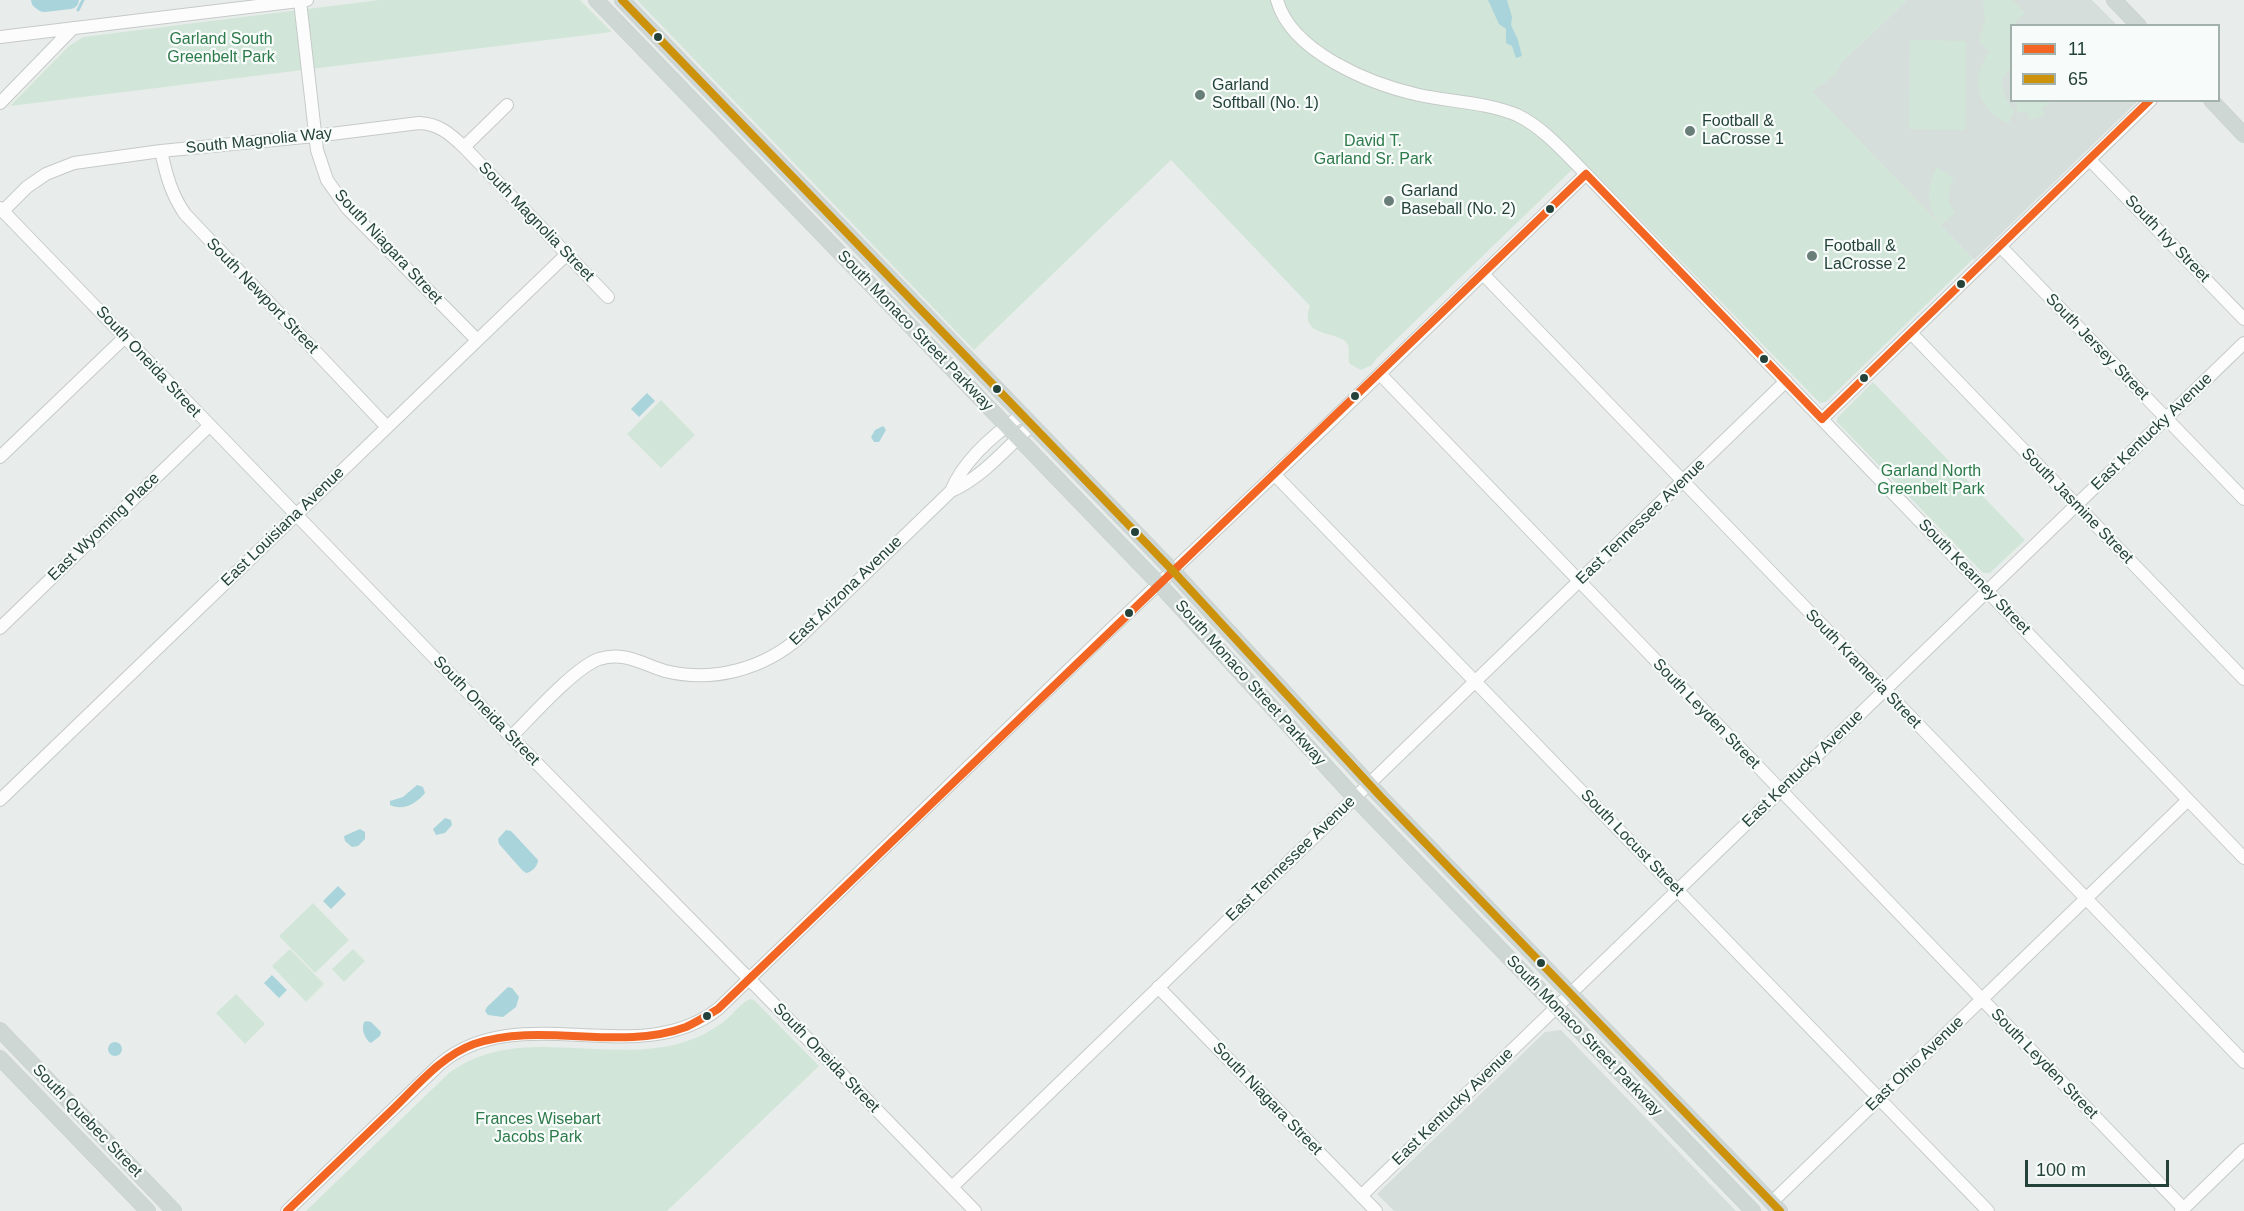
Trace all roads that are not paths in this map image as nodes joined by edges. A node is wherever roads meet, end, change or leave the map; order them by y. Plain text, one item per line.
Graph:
1 (307, 0) edge
2 (596, 0) edge
3 (622, 0) edge
4 (1277, 0) edge
5 (2114, 0) edge
6 (300, 1) edge
7 (2137, 24) edge
8 (73, 28) junction
9 (0, 37) edge
10 (2149, 102) edge
11 (2213, 102) edge
12 (0, 103) edge
13 (507, 105) dead end
14 (2244, 135) edge
15 (315, 136) junction
16 (464, 147) junction
17 (161, 151) junction
18 (2090, 160) junction
19 (1586, 174) junction
20 (2, 209) edge
21 (2000, 246) junction
22 (567, 254) junction
23 (1483, 274) junction
24 (608, 297) dead end
25 (2244, 319) edge
26 (1911, 333) junction
27 (125, 337) junction
28 (477, 340) junction
29 (2244, 343) edge
30 (1380, 374) junction
31 (1786, 381) junction
32 (1822, 419) junction
33 (2166, 419) junction
34 (1027, 420) junction
35 (209, 426) junction
36 (387, 426) junction
37 (1006, 426) junction
38 (1018, 438) junction
39 (0, 457) edge
40 (1275, 475) junction
41 (1683, 481) junction
42 (951, 491) junction
43 (2244, 499) edge
44 (2077, 505) junction
45 (296, 514) junction
46 (1173, 571) junction
47 (1579, 582) junction
48 (1159, 584) junction
49 (1988, 591) junction
50 (0, 628) edge
51 (2244, 679) edge
52 (1476, 681) junction
53 (1884, 690) junction
54 (511, 737) junction
55 (1368, 784) junction
56 (1781, 790) junction
57 (1354, 797) junction
58 (0, 800) edge
59 (2188, 800) junction
60 (2244, 858) edge
61 (1678, 891) junction
62 (2086, 898) junction
63 (749, 979) junction
64 (1158, 987) junction
65 (1570, 994) junction
66 (1982, 999) junction
67 (1557, 1007) junction
68 (0, 1030) edge
69 (0, 1058) edge
70 (2244, 1062) edge
71 (1879, 1098) junction
72 (2244, 1150) edge
73 (952, 1187) junction
74 (1361, 1196) junction
75 (1776, 1207) edge
76 (2182, 1210) edge
77 (148, 1211) edge
78 (174, 1211) edge
79 (286, 1211) edge
80 (975, 1211) edge
81 (1376, 1211) edge
82 (1753, 1211) edge
83 (1988, 1211) edge

1 - 6 street
2 - 37 main road, South Monaco Street Parkway
3 - 34 main road, South Monaco Street Parkway
4 - 19 street, South Kearney Street
5 - 7 main road
6 - 8 street
6 - 15 street, South Niagara Street
8 - 9 street
8 - 12 street
10 - 18 street
11 - 14 main road
13 - 16 street
15 - 16 street, South Magnolia Way
15 - 17 street, South Magnolia Way
15 - 28 street, South Niagara Street
16 - 22 street, South Magnolia Street
17 - 20 street, South Magnolia Way
17 - 36 street, South Newport Street
18 - 21 street
18 - 25 street, South Ivy Street
19 - 23 street
19 - 31 street, South Kearney Street
20 - 27 street, South Oneida Street
21 - 26 street
21 - 33 street, South Jersey Street
22 - 24 street, South Magnolia Street
22 - 28 street, East Louisiana Avenue
23 - 30 street
23 - 41 street, South Krameria Street
26 - 32 street
26 - 44 street, South Jasmine Street
27 - 35 street, South Oneida Street
27 - 39 street
28 - 36 street, East Louisiana Avenue
29 - 33 street, East Kentucky Avenue
30 - 40 street
30 - 47 street, South Leyden Street
31 - 32 street, South Kearney Street
31 - 41 street, East Tennessee Avenue
32 - 49 street, South Kearney Street
33 - 43 street, South Jersey Street
33 - 44 street, East Kentucky Avenue
34 - 37 street, East Arizona Avenue
34 - 38 street, East Arizona Avenue
34 - 46 main road, South Monaco Street Parkway
35 - 45 street, South Oneida Street
35 - 50 street, East Wyoming Place
36 - 45 street, East Louisiana Avenue
37 - 38 main road, South Monaco Street Parkway
37 - 42 street, East Arizona Avenue
38 - 42 street, East Arizona Avenue
38 - 48 main road, South Monaco Street Parkway
40 - 46 street
40 - 52 street, South Locust Street
41 - 47 street, East Tennessee Avenue
41 - 53 street, South Krameria Street
42 - 54 street, East Arizona Avenue
44 - 49 street, East Kentucky Avenue
44 - 51 street, South Jasmine Street
45 - 54 street, South Oneida Street
45 - 58 street, East Louisiana Avenue
46 - 48 street
46 - 55 main road, South Monaco Street Parkway
47 - 52 street, East Tennessee Avenue
47 - 56 street, South Leyden Street
48 - 57 main road, South Monaco Street Parkway
48 - 63 street
49 - 53 street, East Kentucky Avenue
49 - 59 street, South Kearney Street
52 - 55 street, East Tennessee Avenue
52 - 61 street, South Locust Street
53 - 56 street, East Kentucky Avenue
53 - 62 street, South Krameria Street
54 - 63 street, South Oneida Street
55 - 57 street, East Tennessee Avenue
55 - 65 main road, South Monaco Street Parkway
56 - 61 street, East Kentucky Avenue
56 - 66 street, South Leyden Street
57 - 64 street, East Tennessee Avenue
57 - 67 main road, South Monaco Street Parkway
59 - 60 street, South Kearney Street
59 - 62 street, East Ohio Avenue
61 - 65 street, East Kentucky Avenue
61 - 71 street, South Locust Street
62 - 66 street, East Ohio Avenue
62 - 70 street, South Krameria Street
63 - 73 street, South Oneida Street
63 - 79 street
64 - 73 street, East Tennessee Avenue
64 - 74 street, South Niagara Street
65 - 67 street, East Kentucky Avenue
65 - 75 main road, South Monaco Street Parkway
66 - 71 street, East Ohio Avenue
66 - 76 street, South Leyden Street
67 - 74 street, East Kentucky Avenue
67 - 82 main road, South Monaco Street Parkway
68 - 78 main road, South Quebec Street
69 - 77 main road, South Quebec Street
71 - 75 street, East Ohio Avenue
71 - 83 street, South Locust Street
72 - 76 street
73 - 80 street, South Oneida Street
74 - 81 street, South Niagara Street

